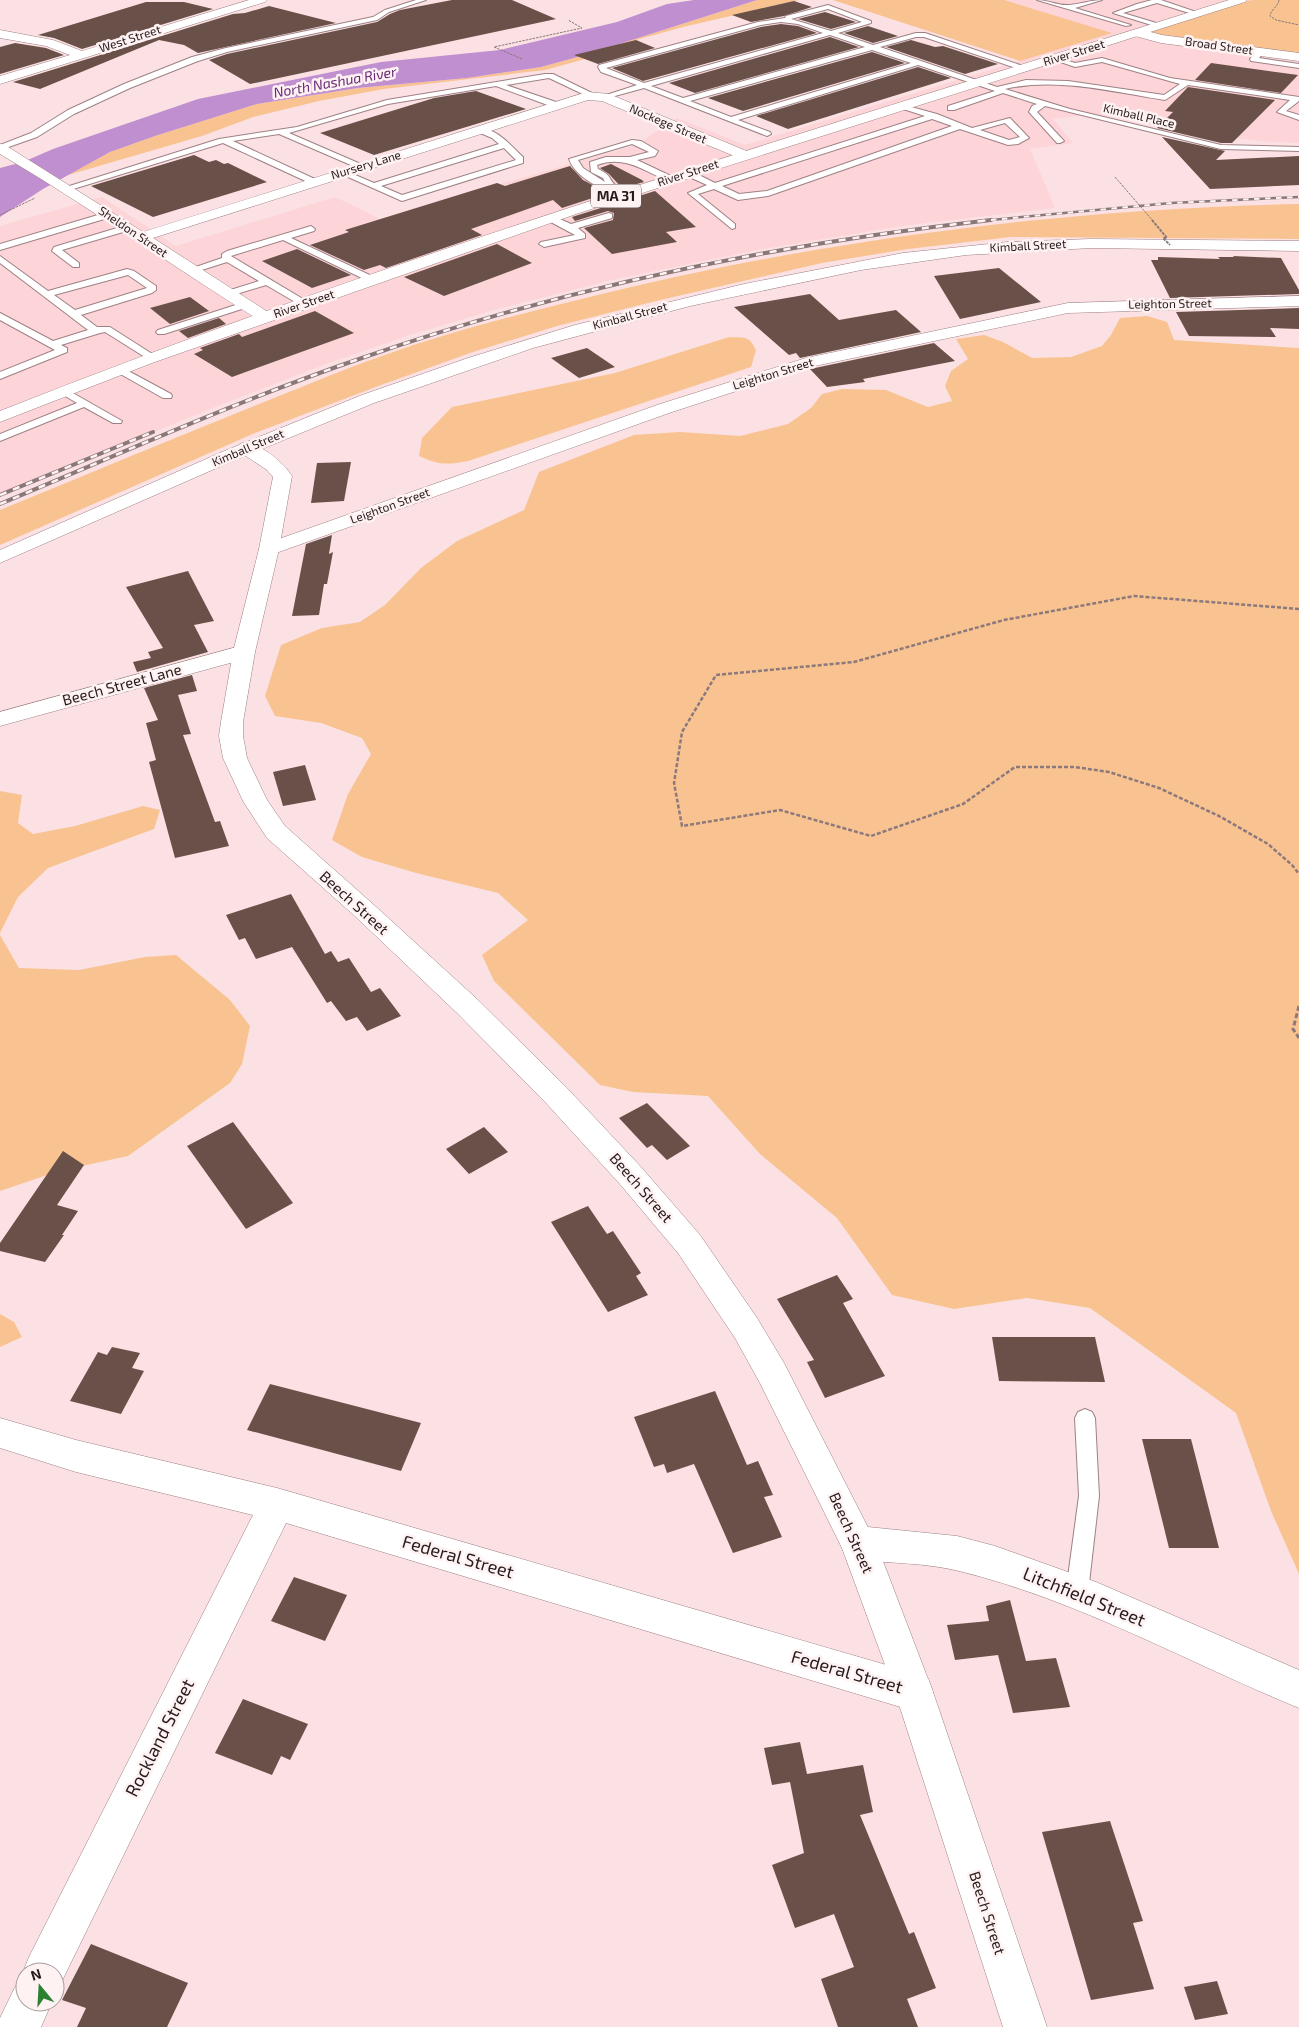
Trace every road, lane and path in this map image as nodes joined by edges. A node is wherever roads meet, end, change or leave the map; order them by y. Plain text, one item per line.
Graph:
1 (261, 0) edge
2 (422, 0) edge
3 (1040, 0) edge
4 (1099, 0) edge
5 (1170, 0) edge
6 (1241, 0) edge
7 (1279, 0) edge
8 (1162, 2) junction
9 (1150, 3) junction
10 (1068, 8) junction
11 (1118, 14) junction
12 (1199, 14) junction
13 (1106, 18) junction
14 (568, 20) dead end
15 (788, 20) junction
16 (1299, 25) edge
17 (1149, 28) junction
18 (830, 33) junction
19 (0, 34) edge
20 (870, 47) junction
21 (500, 50) dead end
22 (1260, 52) junction
23 (82, 55) junction
24 (1299, 57) edge
25 (1056, 59) junction
26 (918, 63) junction
27 (1299, 66) edge
28 (1025, 68) junction
29 (0, 80) edge
30 (1187, 82) junction
31 (977, 83) junction
32 (496, 84) junction
33 (644, 86) junction
34 (960, 89) junction
35 (1000, 90) junction
36 (598, 96) junction
37 (986, 97) junction
38 (931, 98) junction
39 (1297, 99) edge
40 (682, 101) junction
41 (1043, 104) junction
42 (556, 106) junction
43 (904, 106) junction
44 (934, 116) junction
45 (1299, 118) edge
46 (730, 120) junction
47 (960, 126) junction
48 (481, 130) junction
49 (972, 130) junction
50 (280, 132) junction
51 (767, 134) dead end
52 (224, 140) junction
53 (1060, 140) dead end
54 (506, 145) junction
55 (0, 148) edge
56 (605, 149) junction
57 (1299, 149) edge
58 (744, 155) junction
59 (629, 160) junction
60 (360, 167) junction
61 (343, 173) junction
62 (688, 173) junction
63 (1114, 177) dead end
64 (670, 179) junction
65 (314, 182) junction
66 (61, 185) junction
67 (373, 186) junction
68 (716, 186) junction
69 (619, 191) junction
70 (0, 215) edge
71 (108, 215) junction
72 (609, 216) dead end
73 (550, 218) junction
74 (732, 226) dead end
75 (570, 227) junction
76 (127, 228) junction
77 (311, 229) dead end
78 (141, 237) junction
79 (283, 237) junction
80 (544, 244) dead end
81 (1170, 245) junction
82 (1299, 246) edge
83 (0, 247) edge
84 (0, 259) edge
85 (228, 259) junction
86 (76, 265) dead end
87 (189, 271) junction
88 (373, 280) junction
89 (267, 282) junction
90 (47, 294) junction
91 (227, 294) junction
92 (1299, 301) edge
93 (305, 304) junction
94 (245, 305) junction
95 (73, 314) junction
96 (0, 316) edge
97 (265, 317) junction
98 (96, 331) junction
99 (161, 332) dead end
100 (53, 344) junction
101 (152, 357) junction
102 (119, 370) junction
103 (0, 376) edge
104 (64, 392) junction
105 (166, 396) dead end
106 (85, 403) junction
107 (2, 417) edge
108 (117, 420) dead end
109 (25, 427) junction
110 (0, 438) edge
111 (247, 448) junction
112 (268, 549) junction
113 (0, 557) edge
114 (1299, 609) edge
115 (244, 652) junction
116 (0, 719) edge
117 (1299, 874) edge
118 (1299, 1006) edge
119 (1299, 1038) edge
120 (1085, 1418) dead end
121 (0, 1432) edge
122 (277, 1504) junction
123 (858, 1543) junction
124 (1077, 1592) junction
125 (1299, 1689) edge
126 (914, 1692) junction
127 (49, 1962) edge
128 (25, 2012) edge
129 (18, 2027) edge
130 (1025, 2027) edge

1 - 23 main road, West Street
2 - 55 lane
3 - 10 lane
4 - 10 lane
5 - 8 lane
6 - 12 main road, River Street / MA 31
7 - 16 path
8 - 9 lane
8 - 12 lane
9 - 11 lane
9 - 17 lane
10 - 13 lane
11 - 13 lane
11 - 17 lane
12 - 17 main road, River Street / MA 31
13 - 17 lane
14 - 21 path
15 - 18 lane, Kimball Place
15 - 18 lane
15 - 33 lane
17 - 22 main road, Broad Street
17 - 25 main road, River Street / MA 31
18 - 20 lane, Kimball Place
18 - 33 lane
19 - 23 main road
20 - 26 lane, Kimball Place
20 - 28 lane
20 - 40 lane
22 - 24 main road, Broad Street
22 - 27 lane
23 - 29 main road, West Street
25 - 28 main road, River Street / MA 31
25 - 30 lane
26 - 31 lane, Kimball Place
26 - 46 lane
28 - 31 main road, River Street / MA 31
30 - 35 lane
30 - 39 lane
31 - 34 main road, River Street / MA 31
31 - 35 lane, Kimball Place
32 - 36 lane
32 - 42 lane
32 - 50 lane
33 - 36 lane
33 - 40 lane
34 - 37 lane
34 - 38 main road, River Street / MA 31
35 - 37 lane
35 - 41 lane, Kimball Place
36 - 42 main road, Nursery Lane
36 - 58 main road, Nockege Street
37 - 38 lane
38 - 43 main road, River Street / MA 31
39 - 45 lane
40 - 46 lane
41 - 53 lane
41 - 57 lane, Kimball Place
42 - 48 main road, Nursery Lane
43 - 44 lane
43 - 58 main road, River Street / MA 31
44 - 47 lane
44 - 68 lane
46 - 51 lane
47 - 49 lane
47 - 68 lane
48 - 54 lane
48 - 60 main road, Nursery Lane
49 - 49 lane
50 - 52 lane
50 - 60 lane
52 - 65 lane
52 - 66 lane
54 - 67 lane
54 - 67 lane
55 - 66 main road, Sheldon Street
56 - 59 lane
56 - 59 lane
56 - 69 lane
58 - 62 main road, River Street / MA 31
59 - 64 lane
59 - 69 lane
60 - 61 main road, Nursery Lane
61 - 65 main road, Nursery Lane
61 - 67 lane
62 - 64 main road, River Street / MA 31
62 - 68 lane
63 - 81 path, bridge
64 - 69 main road, River Street / MA 31
65 - 78 main road, Nursery Lane
66 - 70 path
66 - 71 main road, Sheldon Street
68 - 74 lane
69 - 73 main road, River Street / MA 31
71 - 76 main road, Sheldon Street
71 - 83 lane
72 - 75 lane
73 - 75 lane
73 - 88 main road, River Street / MA 31
75 - 80 lane
76 - 78 main road, Sheldon Street
76 - 86 lane
77 - 79 lane
78 - 87 main road, Sheldon Street
79 - 85 lane
79 - 88 lane
81 - 82 main road, Kimball Street
81 - 111 main road, Kimball Street
84 - 90 lane
85 - 87 lane
85 - 89 lane
87 - 91 main road, Sheldon Street
88 - 93 main road, River Street / MA 31
89 - 91 lane
89 - 93 lane
90 - 95 lane
90 - 95 lane
91 - 94 main road, Sheldon Street
92 - 112 main road, Leighton Street
93 - 97 main road, River Street / MA 31
94 - 97 main road, Sheldon Street
94 - 99 lane
95 - 98 lane
96 - 100 lane
97 - 101 main road, River Street / MA 31
98 - 100 lane
98 - 101 lane
100 - 103 lane
101 - 102 main road, River Street / MA 31
102 - 104 main road, River Street / MA 31
102 - 105 lane
104 - 106 lane
104 - 107 main road, River Street / MA 31
106 - 108 lane
106 - 109 lane
107 - 109 lane
109 - 110 lane
111 - 112 main road, Beech Street
111 - 113 main road, Kimball Street
112 - 115 main road, Beech Street
114 - 117 path
115 - 116 main road, Beech Street Lane
115 - 123 main road, Beech Street
118 - 119 path
120 - 124 lane
121 - 122 main road, Federal Street
122 - 126 main road, Federal Street
122 - 127 main road, Rockland Street
123 - 124 main road, Litchfield Street
123 - 126 main road, Beech Street
124 - 125 main road, Litchfield Street
126 - 130 main road, Beech Street
128 - 129 main road

